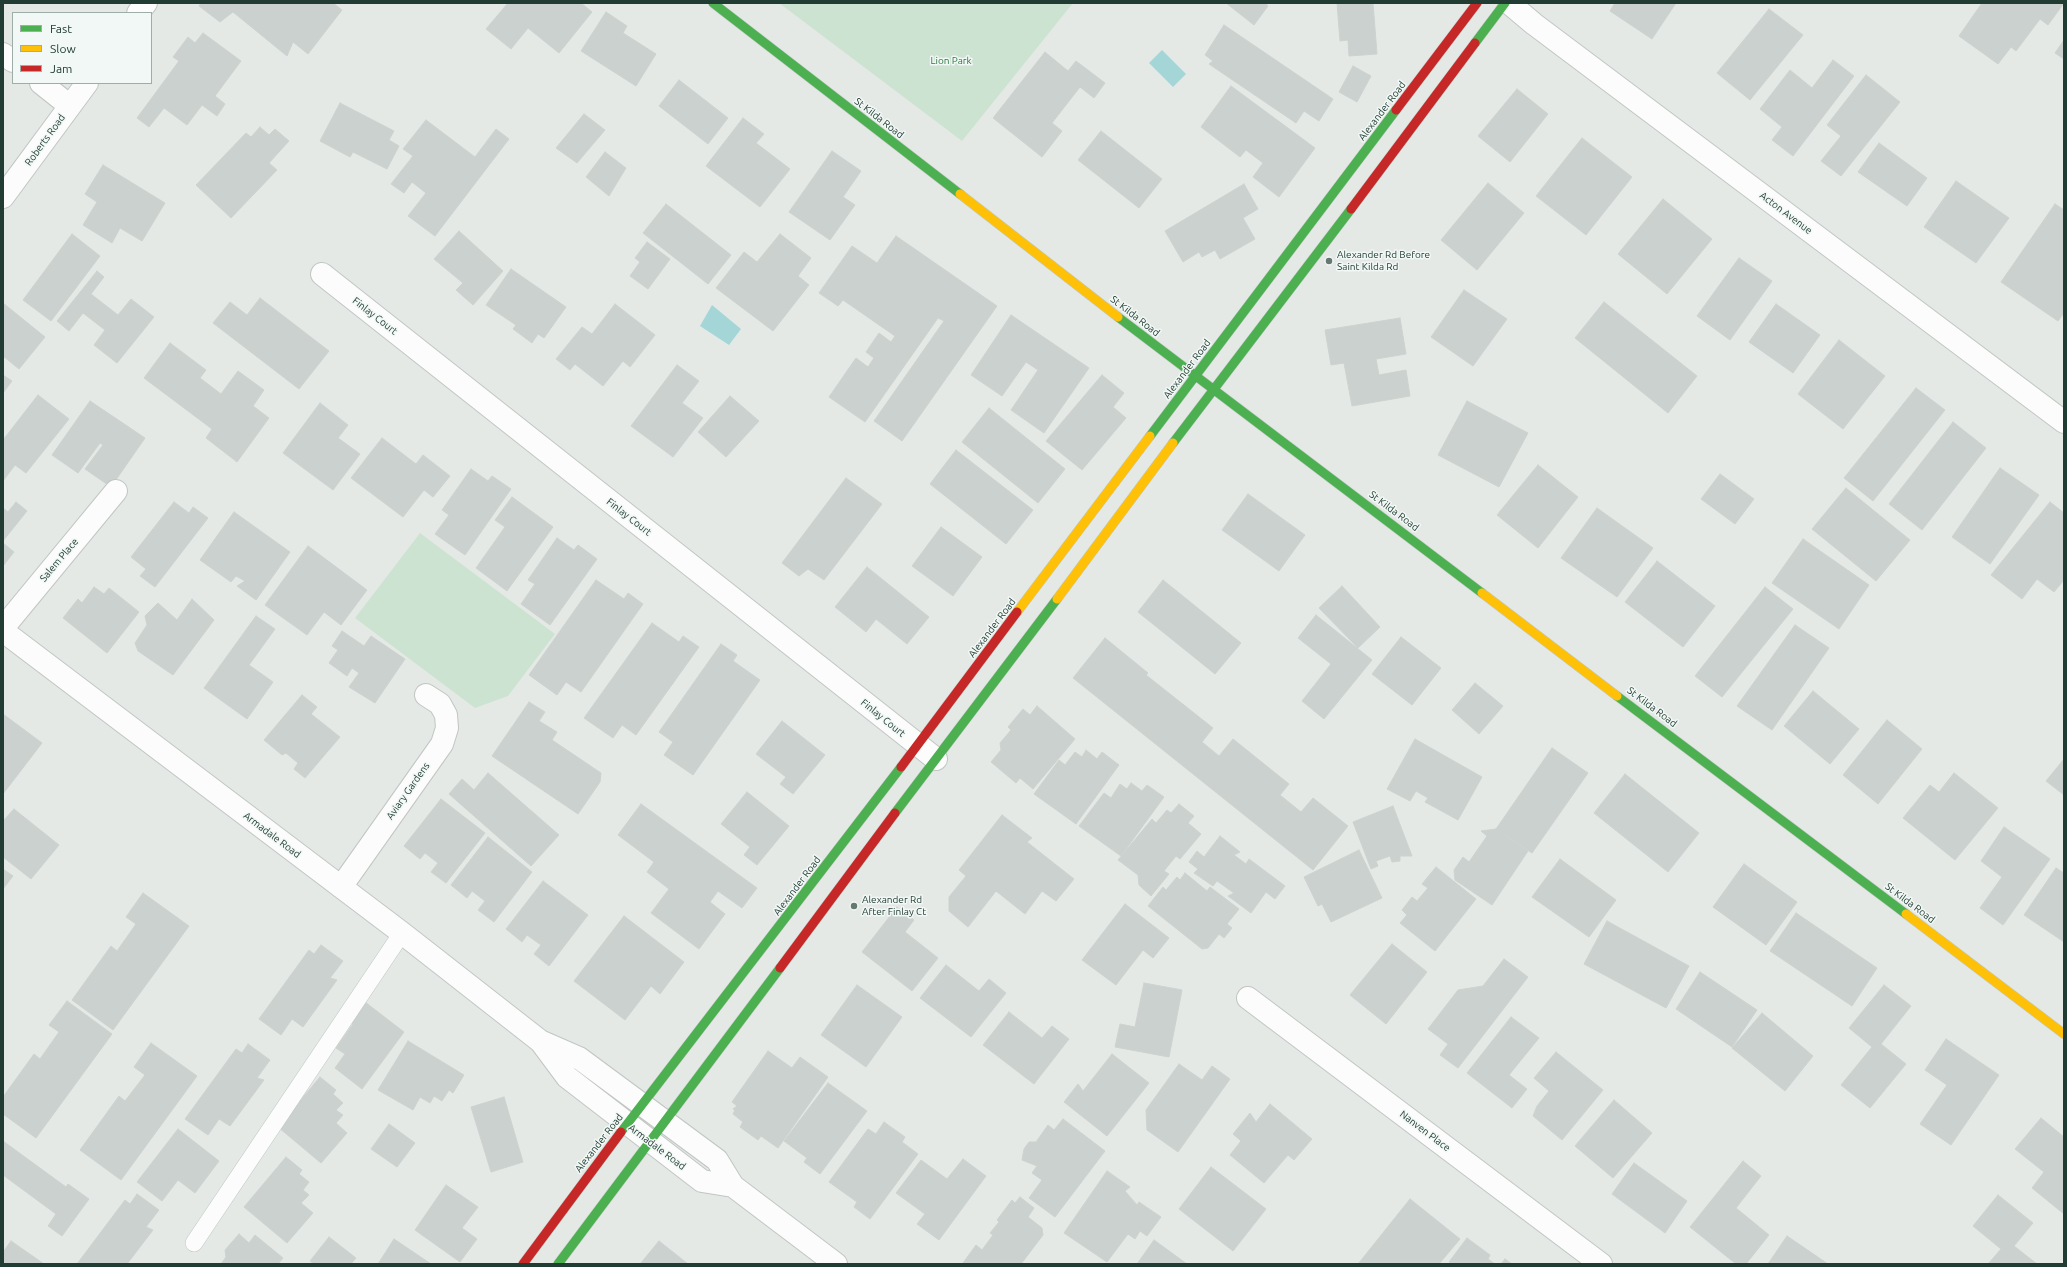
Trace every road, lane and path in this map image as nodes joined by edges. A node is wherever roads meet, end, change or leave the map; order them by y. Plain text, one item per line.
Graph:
1 (146, 3) edge
2 (713, 3) edge
3 (1477, 3) edge
4 (1505, 3) edge
5 (1509, 3) edge
6 (139, 12) edge
7 (3, 54) edge
8 (12, 60) edge
9 (42, 84) edge
10 (86, 84) edge
11 (70, 106) junction
12 (3, 198) edge
13 (322, 274) dead end
14 (1195, 376) junction
15 (1212, 389) junction
16 (2064, 422) edge
17 (116, 492) dead end
18 (3, 629) edge
19 (426, 695) dead end
20 (916, 745) junction
21 (936, 759) junction
22 (341, 887) junction
23 (402, 933) junction
24 (1248, 998) dead end
25 (2064, 1034) edge
26 (540, 1041) junction
27 (642, 1105) junction
28 (666, 1122) junction
29 (628, 1125) junction
30 (651, 1142) junction
31 (733, 1186) junction
32 (194, 1244) dead end
33 (523, 1264) edge
34 (558, 1264) edge
35 (836, 1264) edge
36 (1601, 1264) edge

1 - 6 street
2 - 14 main road, St Kilda Road
3 - 14 main road, Alexander Road
4 - 15 main road
5 - 16 street, Acton Avenue
7 - 8 street
9 - 11 street
10 - 11 street, Roberts Road
11 - 12 street, Roberts Road
13 - 20 street, Finlay Court
14 - 15 main road, St Kilda Road
14 - 20 main road, Alexander Road
15 - 21 main road
15 - 25 main road, St Kilda Road
17 - 18 street, Salem Place
18 - 22 street, Armadale Road
19 - 22 street, Aviary Gardens
20 - 21 street, Finlay Court
20 - 27 main road, Alexander Road
21 - 28 main road
22 - 23 street, Armadale Road
23 - 26 street, Armadale Road
23 - 32 lane
24 - 36 street, Nanven Place
26 - 27 street, Armadale Road
26 - 29 street, Armadale Road
27 - 28 street, Armadale Road
27 - 29 main road, Alexander Road
28 - 30 main road
28 - 31 street, Armadale Road
29 - 30 street, Armadale Road
29 - 33 main road, Alexander Road
30 - 31 street, Armadale Road
30 - 34 main road
31 - 35 street, Armadale Road

